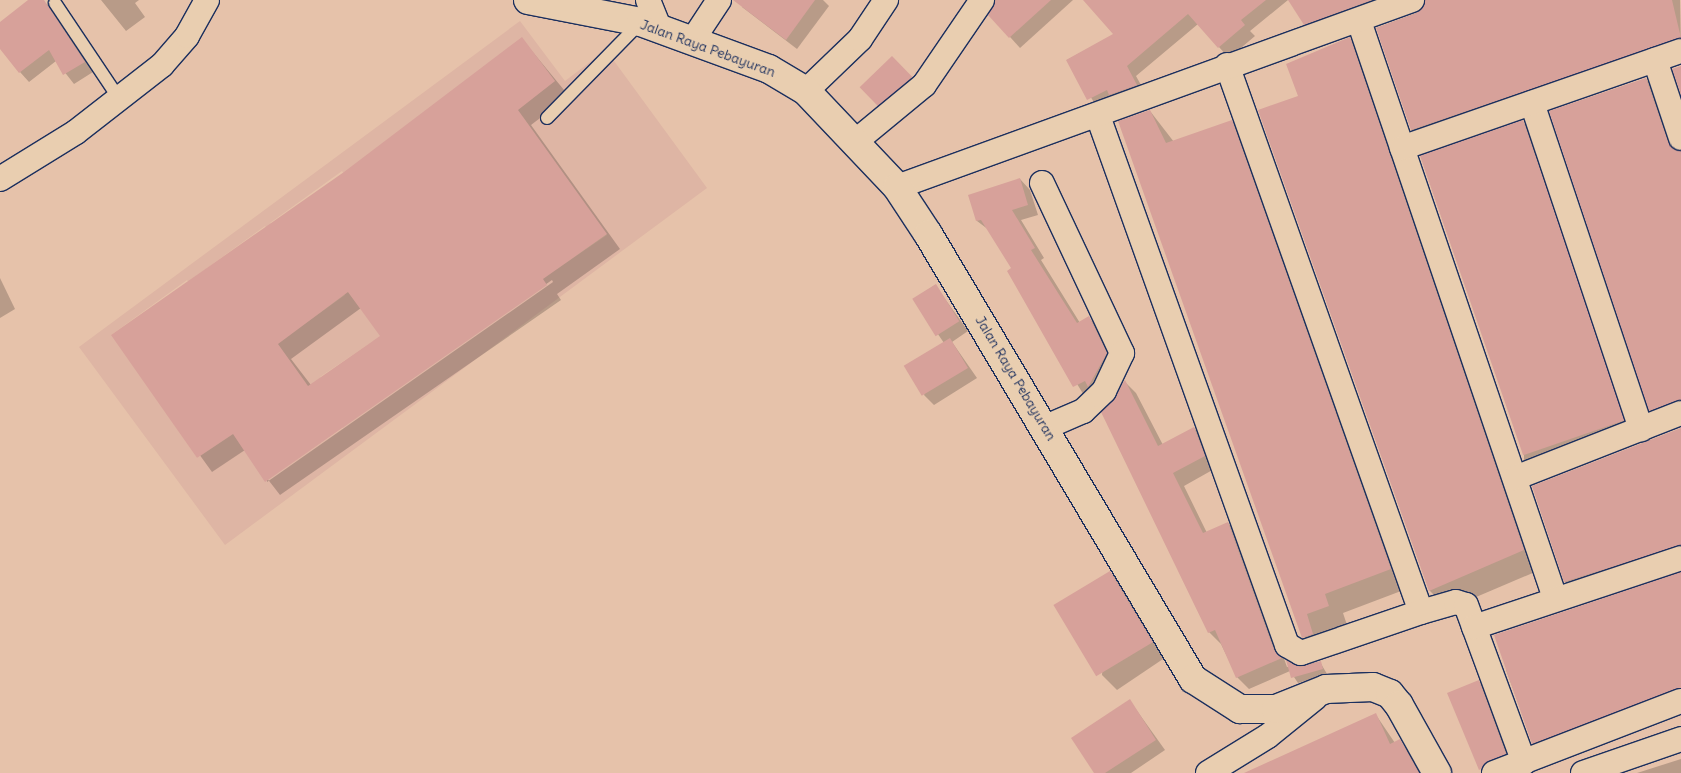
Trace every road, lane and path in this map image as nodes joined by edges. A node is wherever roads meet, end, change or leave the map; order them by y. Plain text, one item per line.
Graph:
1 (207, 0) edge
2 (528, 0) edge
3 (719, 0) edge
4 (886, 0) edge
5 (982, 0) edge
6 (1412, 0) edge
7 (55, 3) dead end
8 (650, 18) edge
9 (1359, 21) junction
10 (692, 41) junction
11 (1681, 51) edge
12 (1655, 60) junction
13 (1227, 65) junction
14 (806, 91) junction
15 (120, 100) junction
16 (1532, 103) junction
17 (1098, 116) junction
18 (547, 118) dead end
19 (1681, 138) edge
20 (856, 141) junction
21 (1402, 148) junction
22 (0, 179) edge
23 (1042, 183) dead end
24 (897, 187) junction
25 (1681, 414) edge
26 (1046, 427) junction
27 (1641, 429) junction
28 (1514, 478) junction
29 (1681, 558) edge
30 (1555, 598) junction
31 (1421, 612) junction
32 (1474, 627) junction
33 (1326, 689) junction
34 (1679, 706) edge
35 (1681, 739) edge
36 (1524, 764) junction
37 (1208, 773) edge
38 (1437, 773) edge
39 (1494, 773) edge
40 (1583, 773) edge

1 - 15 street
2 - 8 main road, Jalan Raya Pebayuran
3 - 10 street
4 - 14 street
5 - 20 street
6 - 9 street
7 - 15 lane
8 - 10 main road, Jalan Raya Pebayuran
8 - 18 lane
9 - 13 street
9 - 21 street
10 - 14 main road, Jalan Raya Pebayuran
11 - 12 street
12 - 16 street
12 - 19 street
13 - 17 street
13 - 31 street
14 - 20 main road, Jalan Raya Pebayuran
15 - 22 street
16 - 21 street
16 - 27 street
17 - 24 street
17 - 31 street
20 - 24 main road, Jalan Raya Pebayuran
21 - 28 street
23 - 26 street
24 - 26 main road, Jalan Raya Pebayuran
25 - 27 street
26 - 33 main road, Jalan Raya Pebayuran
27 - 28 street
28 - 30 street
29 - 30 street
30 - 32 street
31 - 32 street
32 - 36 street
33 - 37 street
33 - 38 main road, Jalan Raya Pebayuran
34 - 36 street
35 - 40 street
36 - 39 street

